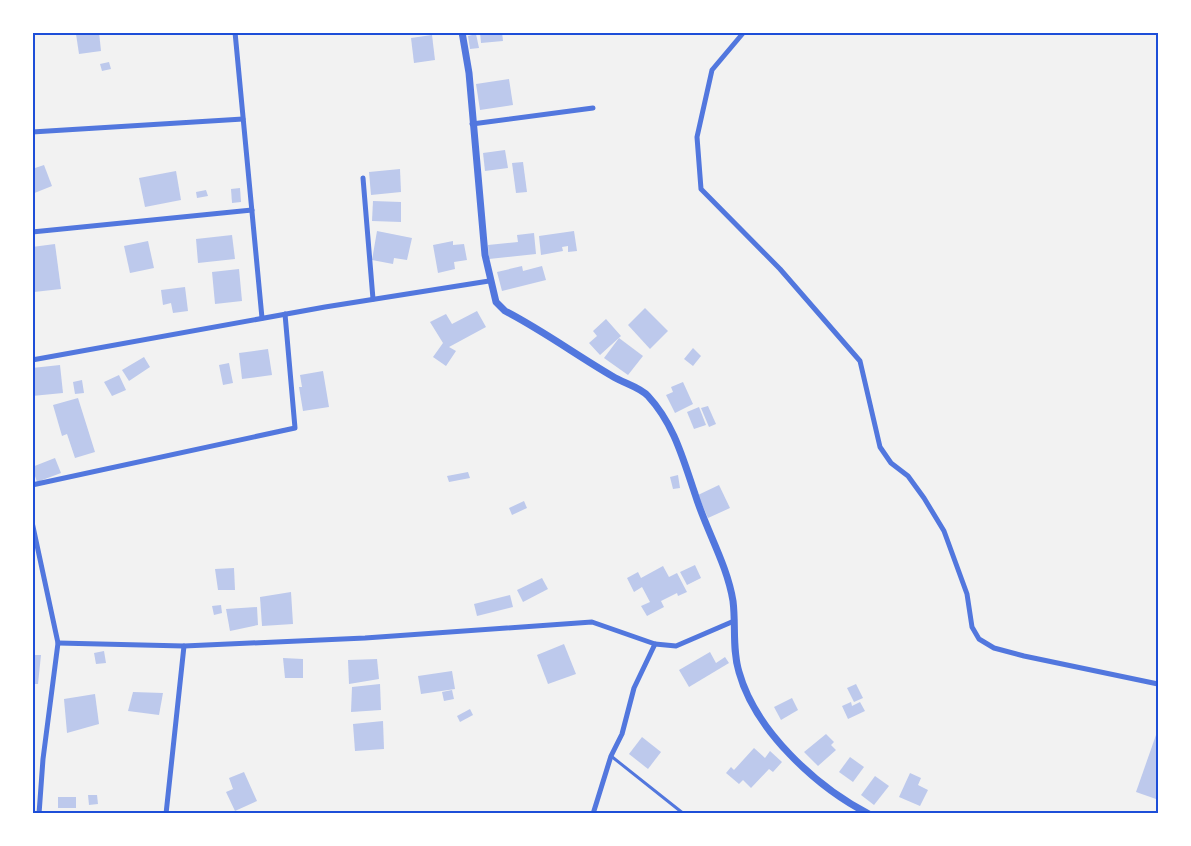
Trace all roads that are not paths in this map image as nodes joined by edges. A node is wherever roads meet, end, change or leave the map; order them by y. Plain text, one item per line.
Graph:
1 (235, 32) edge
2 (462, 32) edge
3 (744, 32) edge
4 (593, 108) dead end
5 (243, 119) junction
6 (472, 124) junction
7 (32, 132) edge
8 (363, 178) dead end
9 (252, 210) junction
10 (32, 232) edge
11 (489, 281) junction
12 (373, 299) junction
13 (285, 314) junction
14 (262, 318) junction
15 (32, 360) edge
16 (32, 485) edge
17 (32, 522) edge
18 (734, 621) junction
19 (58, 643) junction
20 (655, 644) junction
21 (184, 646) junction
22 (1158, 684) edge
23 (611, 756) junction
24 (39, 814) edge
25 (166, 814) edge
26 (593, 814) edge
27 (684, 814) edge
28 (869, 814) edge

1 - 5 street
2 - 6 street
3 - 22 street
4 - 6 street
5 - 7 street
5 - 9 street
6 - 11 street
8 - 12 street
9 - 10 street
9 - 14 street
11 - 12 street
11 - 18 street
12 - 13 street
13 - 14 street
13 - 16 street
14 - 15 street
17 - 19 street
18 - 20 street
18 - 28 street
19 - 21 street
19 - 24 street
20 - 21 street
20 - 23 street
21 - 25 street
23 - 26 street
23 - 27 lane

